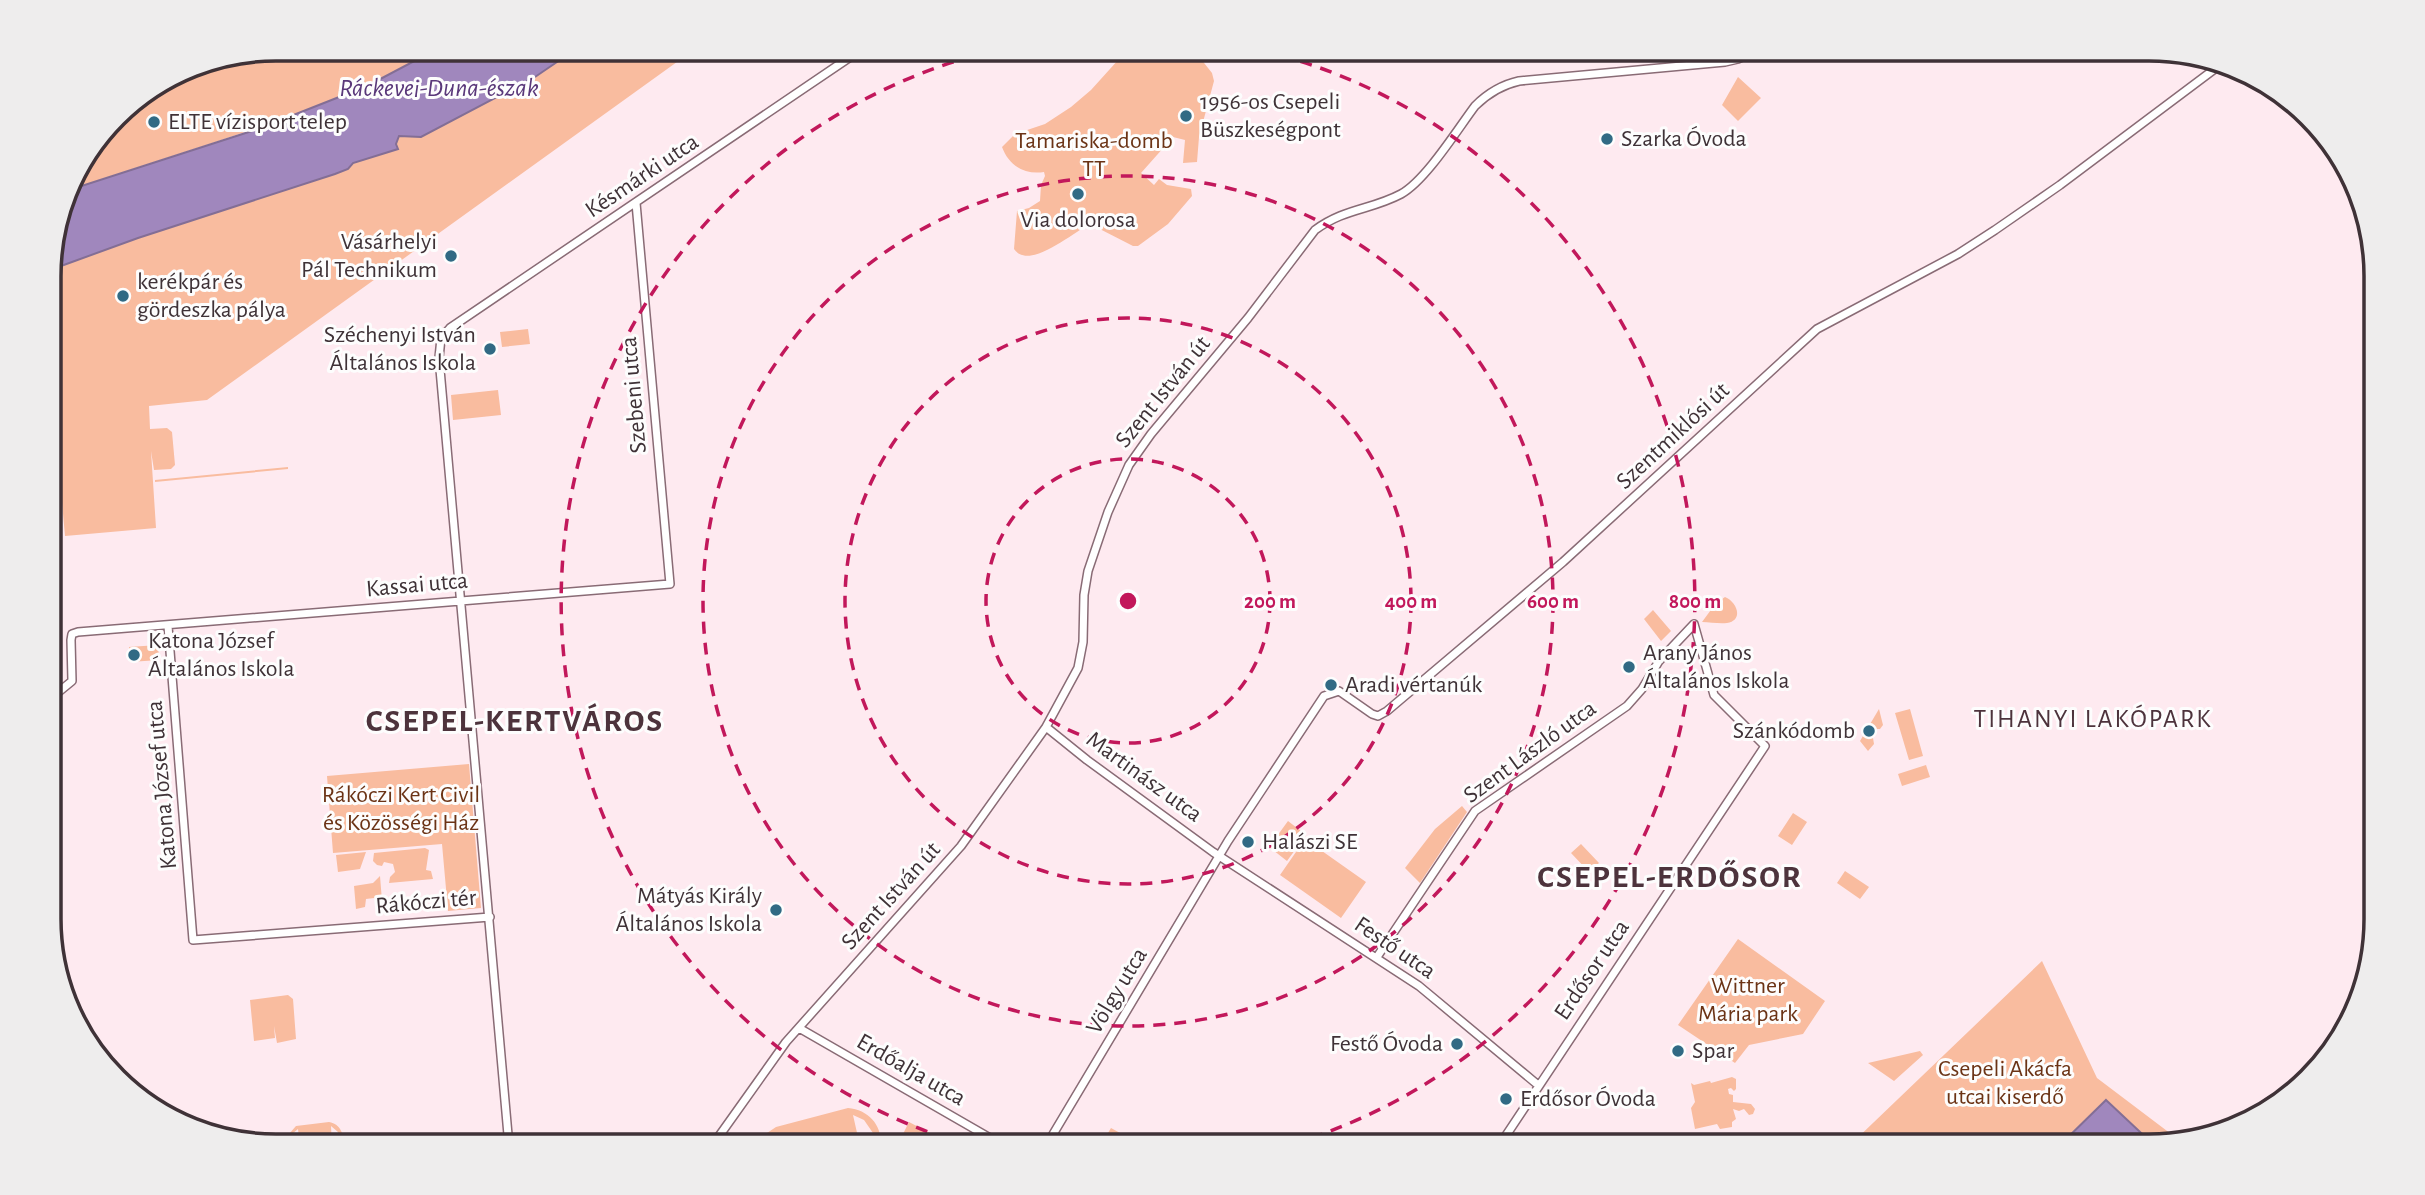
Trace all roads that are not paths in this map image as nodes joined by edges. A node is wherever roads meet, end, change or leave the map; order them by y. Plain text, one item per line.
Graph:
1 (1728, 61) edge
2 (843, 62) edge
3 (2212, 71) edge
4 (636, 203) junction
5 (443, 335) joint
6 (670, 584) joint
7 (461, 601) junction
8 (168, 626) junction
9 (1686, 631) junction
10 (1700, 646) junction
11 (61, 690) edge
12 (1046, 727) junction
13 (1220, 856) junction
14 (490, 917) junction
15 (194, 940) joint
16 (1377, 957) junction
17 (799, 1028) junction
18 (1538, 1085) junction
19 (1507, 1133) edge
20 (508, 1134) edge
21 (721, 1134) edge
22 (983, 1134) edge
23 (1055, 1134) edge

1 - 12 street, Szent István út
2 - 4 street, Késmárki utca
3 - 13 street, Szentmiklósi út
4 - 5 street, Késmárki utca
4 - 6 street, Szebeni utca
5 - 7 street, Rákóczi tér
6 - 7 street, Kassai utca
7 - 8 street, Kassai utca
7 - 14 street, Rákóczi tér
8 - 11 street, Kassai utca
8 - 15 street, Katona József utca
9 - 10 street
9 - 10 street, Szent László utca
9 - 16 street, Szent László utca
10 - 18 street, Erdősor utca
12 - 13 street, Martinász utca
12 - 17 street, Szent István út
13 - 16 street, Festő utca
13 - 23 street, Völgy utca
14 - 15 street, Rákóczi tér
14 - 20 street
16 - 18 street, Festő utca
17 - 21 street, Szent István út
17 - 22 street, Erdőalja utca
18 - 19 street, Erdősor utca

